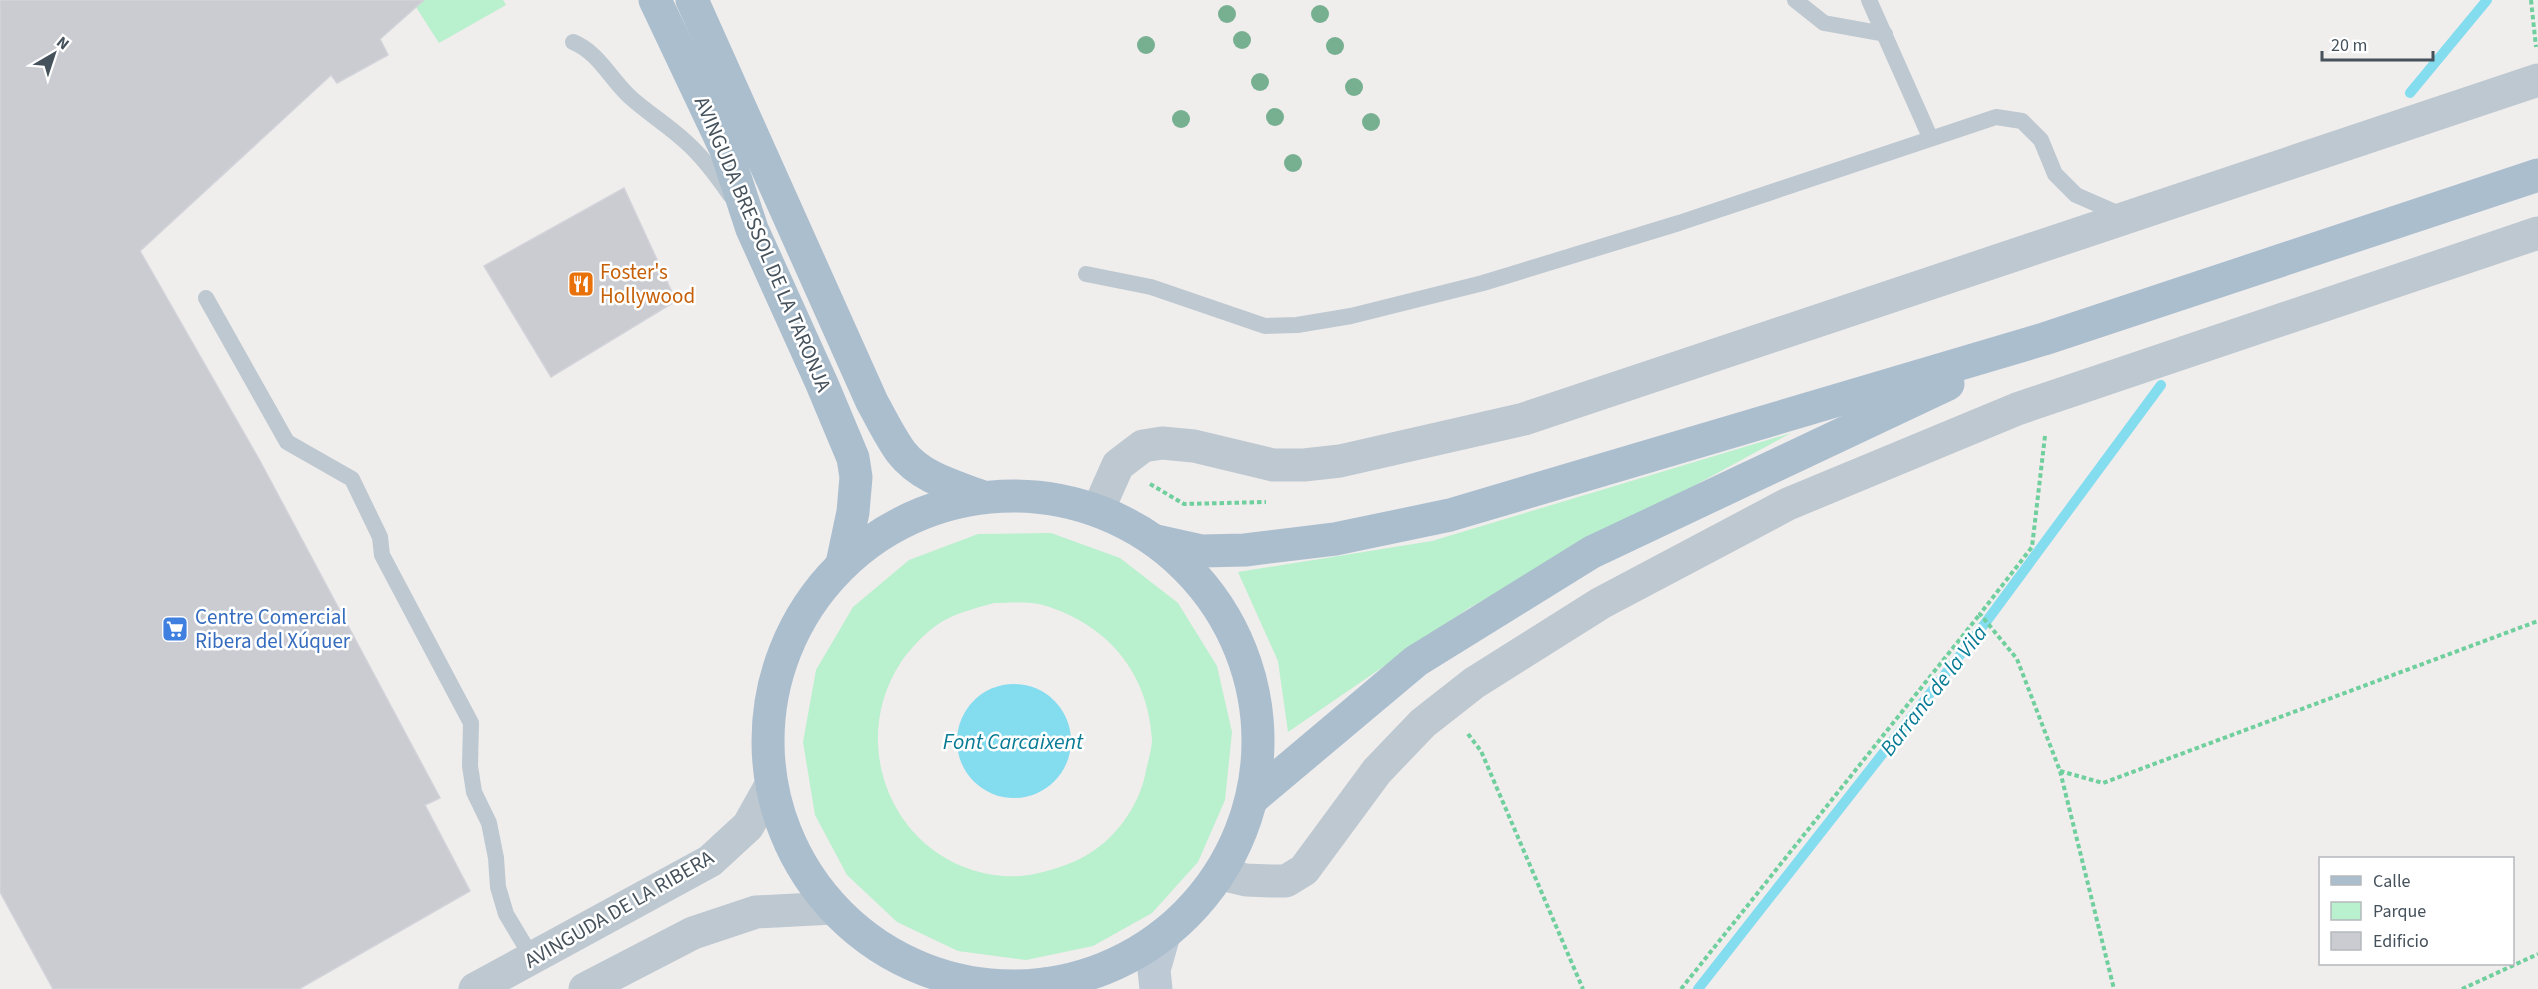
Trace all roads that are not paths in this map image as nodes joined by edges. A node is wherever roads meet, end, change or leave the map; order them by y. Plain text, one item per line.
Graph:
1 (655, 0) edge
2 (692, 0) edge
3 (1795, 0) edge
4 (1869, 0) edge
5 (1885, 34) junction
6 (573, 42) dead end
7 (2538, 80) edge
8 (1930, 137) junction
9 (2538, 175) edge
10 (2127, 218) junction
11 (752, 229) junction
12 (2538, 233) edge
13 (1086, 274) dead end
14 (206, 298) dead end
15 (2044, 339) junction
16 (983, 496) junction
17 (1098, 510) junction
18 (1155, 540) junction
19 (842, 564) junction
20 (771, 785) junction
21 (1253, 798) junction
22 (1221, 874) junction
23 (833, 908) junction
24 (1164, 935) junction
25 (533, 958) junction
26 (1050, 987) edge
27 (475, 989) edge
28 (585, 989) edge
29 (1155, 989) edge

1 - 11 main road, AVINGUDA BRESSOL DE LA TARONJA
2 - 16 main road, AVINGUDA BRESSOL DE LA TARONJA
3 - 5 lane
4 - 5 lane
5 - 8 lane
6 - 11 lane
7 - 10 street
8 - 10 lane
8 - 13 lane
9 - 15 main road
10 - 17 street
11 - 19 main road, AVINGUDA BRESSOL DE LA TARONJA
12 - 22 street
14 - 25 lane
15 - 18 main road
15 - 21 main road
16 - 17 main road
16 - 19 main road
17 - 18 main road
18 - 21 main road
19 - 20 main road
20 - 23 main road
20 - 25 street, AVINGUDA DE LA RIBERA
21 - 22 main road
22 - 24 main road
23 - 26 main road
23 - 28 street
24 - 26 main road
24 - 29 street
25 - 27 street, AVINGUDA DE LA RIBERA

